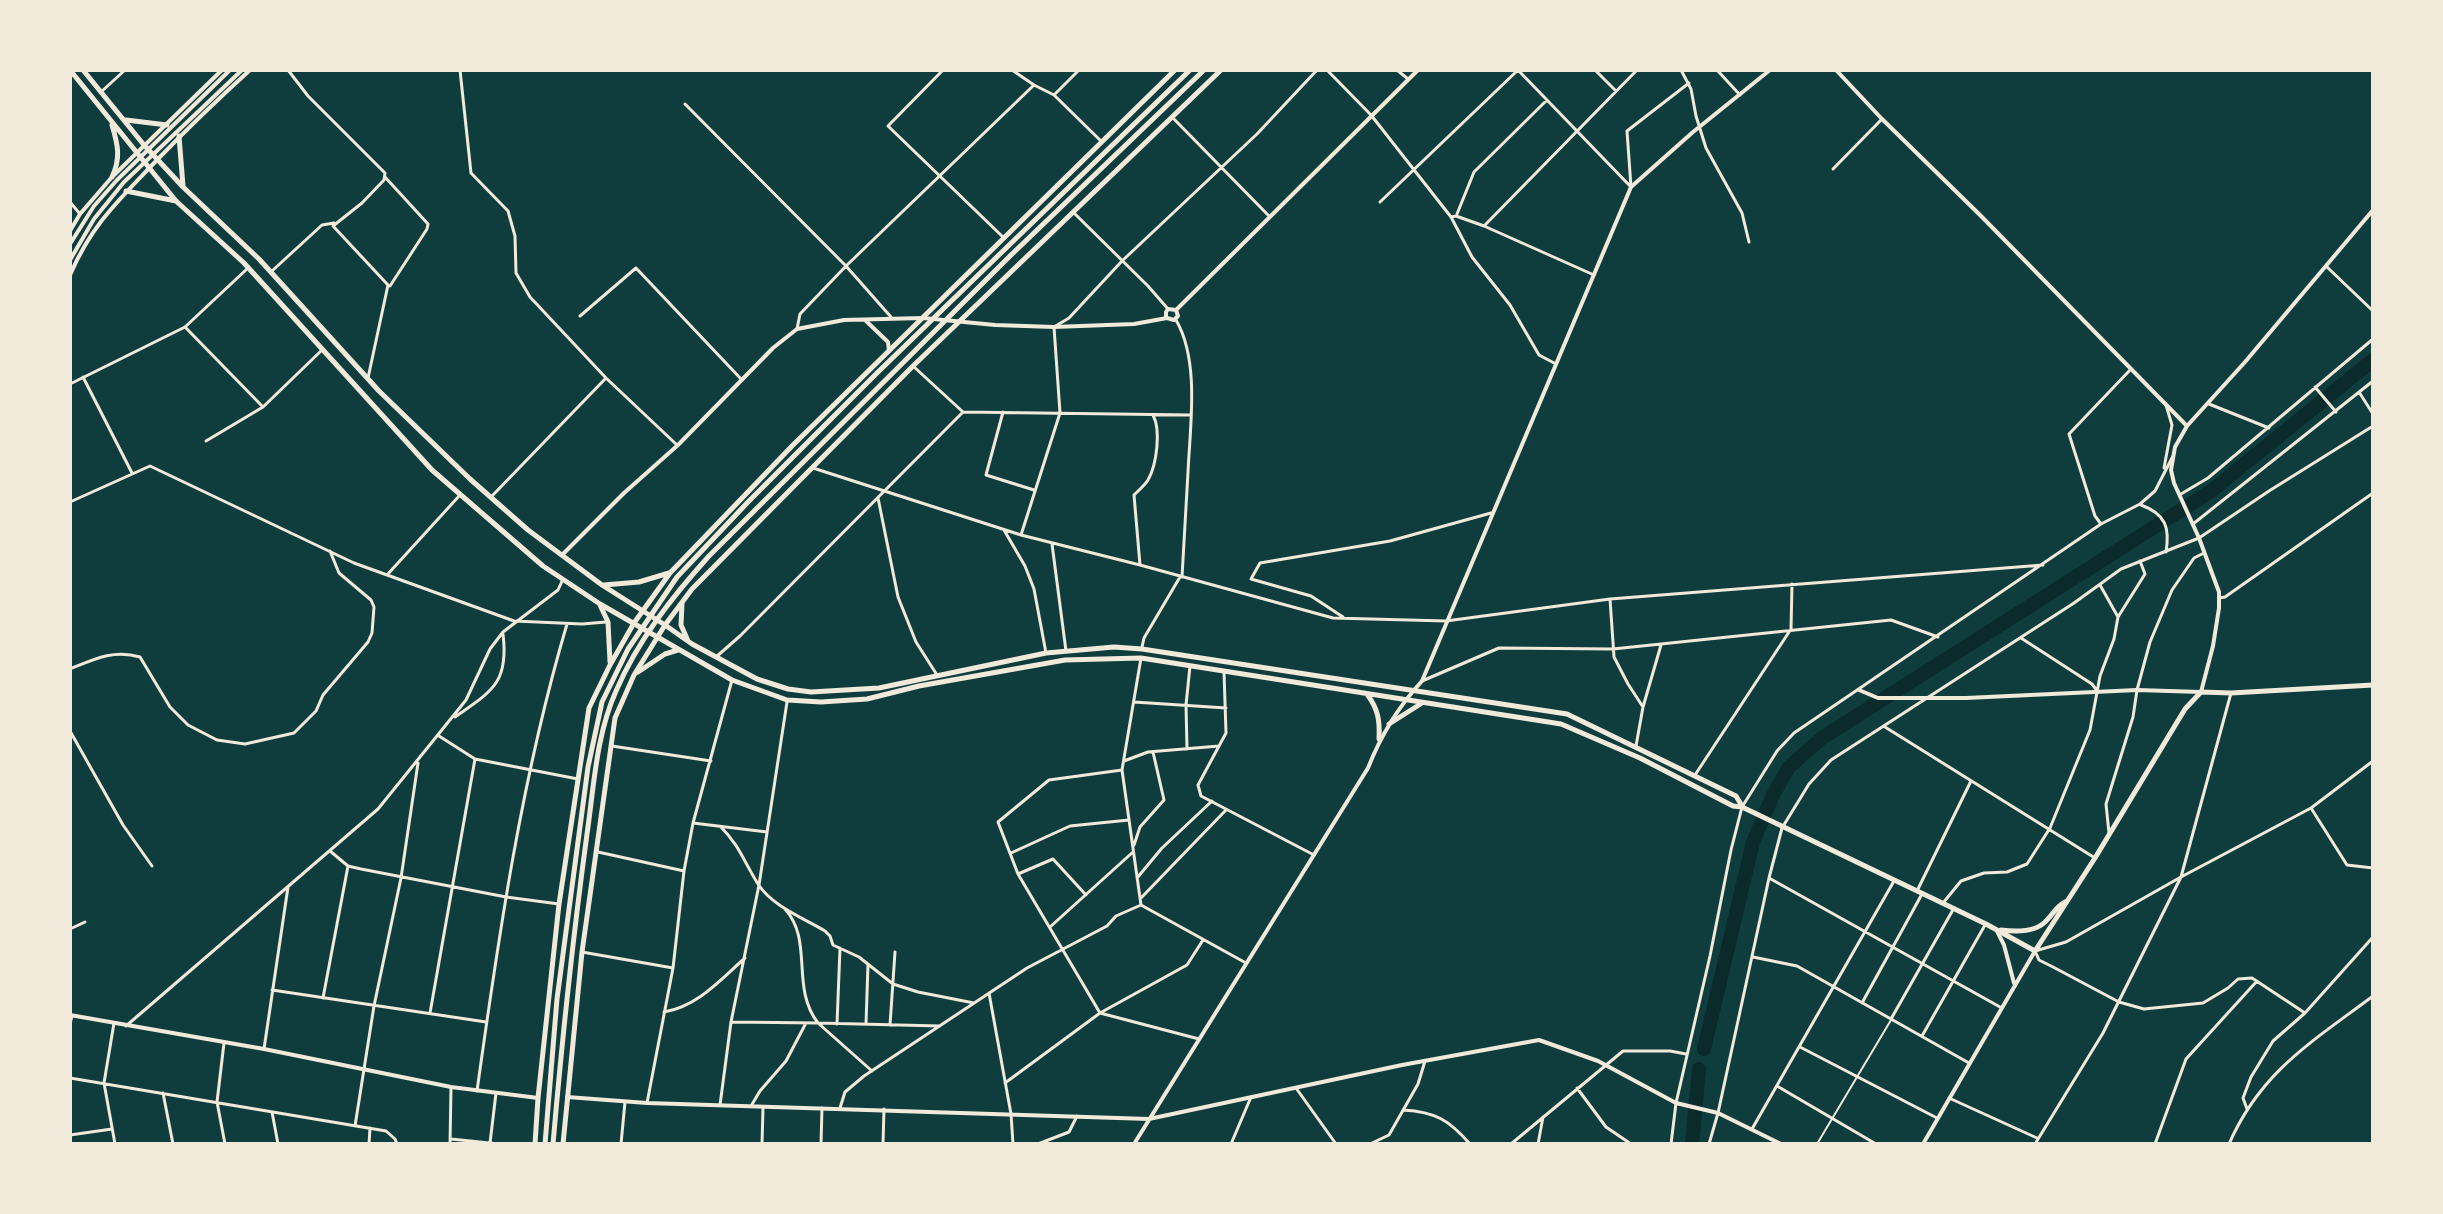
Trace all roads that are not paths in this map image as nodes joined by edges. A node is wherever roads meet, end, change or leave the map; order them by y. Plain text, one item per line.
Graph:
1 (83, 70) edge
2 (125, 70) edge
3 (222, 70) edge
4 (230, 70) edge
5 (242, 70) edge
6 (250, 70) edge
7 (288, 70) edge
8 (460, 70) edge
9 (943, 70) edge
10 (1012, 70) edge
11 (1079, 70) edge
12 (1175, 70) edge
13 (1190, 70) edge
14 (1204, 70) edge
15 (1221, 70) edge
16 (1317, 70) edge
17 (1327, 70) edge
18 (1397, 70) edge
19 (1418, 70) edge
20 (1595, 70) edge
21 (1637, 70) edge
22 (1681, 70) edge
23 (1717, 70) edge
24 (1770, 70) edge
25 (1836, 70) edge
26 (71, 73) edge
27 (1408, 79) junction
28 (1689, 83) junction
29 (1034, 85) junction
30 (1616, 91) junction
31 (101, 92) junction
32 (1054, 95) junction
33 (1740, 95) junction
34 (1547, 100) junction
35 (685, 104) dead end
36 (1371, 115) junction
37 (1172, 117) junction
38 (1882, 119) junction
39 (125, 120) junction
40 (110, 121) junction
41 (167, 125) junction
42 (1701, 126) junction
43 (1576, 130) junction
44 (179, 136) junction
45 (1102, 142) junction
46 (144, 145) junction
47 (136, 154) junction
48 (158, 159) junction
49 (1221, 167) junction
50 (149, 169) junction
51 (1833, 169) dead end
52 (1414, 170) junction
53 (112, 177) junction
54 (385, 177) junction
55 (939, 178) junction
56 (183, 187) junction
57 (1631, 187) junction
58 (126, 191) junction
59 (176, 201) junction
60 (70, 202) edge
61 (1380, 202) dead end
62 (2373, 210) edge
63 (1073, 212) junction
64 (80, 214) junction
65 (1269, 216) junction
66 (1454, 216) junction
67 (334, 223) junction
68 (1484, 226) junction
69 (70, 231) edge
70 (1004, 238) junction
71 (1749, 242) dead end
72 (70, 244) edge
73 (70, 260) edge
74 (1122, 261) junction
75 (846, 266) junction
76 (2326, 266) junction
77 (248, 268) junction
78 (272, 272) junction
79 (70, 275) edge
80 (1594, 275) junction
81 (388, 289) junction
82 (1168, 309) junction
83 (1176, 310) junction
84 (2373, 311) edge
85 (580, 316) dead end
86 (923, 318) junction
87 (1167, 318) junction
88 (1175, 319) junction
89 (865, 320) junction
90 (893, 320) junction
91 (960, 322) junction
92 (185, 327) junction
93 (1054, 327) junction
94 (797, 329) junction
95 (2373, 339) edge
96 (322, 350) junction
97 (889, 351) junction
98 (1556, 364) junction
99 (913, 366) junction
100 (2131, 369) junction
101 (83, 377) junction
102 (368, 378) junction
103 (606, 378) junction
104 (742, 380) junction
105 (2373, 381) edge
106 (70, 384) edge
107 (2315, 387) junction
108 (2359, 392) junction
109 (2208, 403) junction
110 (2166, 405) junction
111 (263, 407) junction
112 (963, 412) junction
113 (1003, 412) junction
114 (2336, 412) junction
115 (1060, 413) junction
116 (2373, 414) edge
117 (1153, 415) junction
118 (1191, 415) junction
119 (2187, 426) junction
120 (2373, 426) edge
121 (2269, 428) junction
122 (206, 441) dead end
123 (678, 445) junction
124 (2173, 456) junction
125 (813, 468) junction
126 (132, 473) junction
127 (2163, 474) junction
128 (1035, 491) junction
129 (884, 492) junction
130 (2373, 493) edge
131 (460, 495) junction
132 (2181, 495) junction
133 (490, 498) junction
134 (878, 498) junction
135 (70, 502) edge
136 (2140, 504) junction
137 (1491, 513) junction
138 (2192, 522) junction
139 (2101, 524) junction
140 (1004, 530) junction
141 (1021, 535) junction
142 (2199, 538) junction
143 (1052, 544) junction
144 (330, 551) junction
145 (2166, 552) junction
146 (2204, 553) junction
147 (562, 555) junction
148 (2140, 561) junction
149 (1140, 565) junction
150 (2043, 565) junction
151 (670, 573) junction
152 (387, 575) junction
153 (1181, 577) junction
154 (563, 579) junction
155 (1792, 584) junction
156 (602, 585) junction
157 (2100, 585) junction
158 (2219, 598) junction
159 (1610, 599) junction
160 (683, 601) junction
161 (600, 604) junction
162 (642, 610) junction
163 (2118, 617) junction
164 (1344, 618) junction
165 (514, 621) junction
166 (1446, 621) junction
167 (608, 622) junction
168 (567, 623) junction
169 (634, 623) junction
170 (665, 625) junction
171 (1791, 629) junction
172 (503, 632) junction
173 (657, 637) junction
174 (1938, 637) junction
175 (2021, 638) junction
176 (688, 642) junction
177 (1662, 644) junction
178 (1142, 649) junction
179 (1613, 649) junction
180 (678, 650) junction
181 (1066, 651) junction
182 (1046, 653) junction
183 (716, 657) junction
184 (1141, 658) junction
185 (610, 665) junction
186 (1190, 666) junction
187 (70, 669) edge
188 (1224, 672) junction
189 (634, 675) junction
190 (939, 677) junction
191 (732, 680) junction
192 (1422, 681) junction
193 (2373, 685) edge
194 (1859, 690) junction
195 (2137, 690) junction
196 (1413, 691) junction
197 (2098, 692) junction
198 (2201, 692) junction
199 (1366, 693) junction
200 (2231, 693) junction
201 (1924, 698) junction
202 (787, 700) junction
203 (1407, 700) junction
204 (1134, 702) junction
205 (1425, 702) junction
206 (1186, 705) junction
207 (1643, 707) junction
208 (1226, 708) junction
209 (452, 719) junction
210 (1389, 724) junction
211 (1885, 727) junction
212 (70, 731) edge
213 (439, 736) junction
214 (1379, 739) junction
215 (611, 746) junction
216 (1219, 746) junction
217 (1636, 746) junction
218 (1187, 749) junction
219 (1153, 752) junction
220 (475, 759) junction
221 (418, 761) junction
222 (711, 761) junction
223 (1123, 761) junction
224 (2373, 761) edge
225 (529, 769) junction
226 (1122, 770) junction
227 (1694, 777) junction
228 (578, 779) junction
229 (1971, 781) junction
230 (1212, 801) junction
231 (1742, 807) junction
232 (2311, 808) junction
233 (1227, 809) junction
234 (1129, 820) junction
235 (693, 823) junction
236 (720, 826) junction
237 (1780, 827) junction
238 (2050, 828) junction
239 (767, 832) junction
240 (2110, 835) junction
241 (1133, 850) junction
242 (330, 851) junction
243 (595, 852) junction
244 (1010, 853) junction
245 (1314, 855) junction
246 (2095, 858) junction
247 (152, 866) dead end
248 (348, 866) junction
249 (2373, 868) edge
250 (684, 871) junction
251 (1018, 874) junction
252 (2181, 877) junction
253 (401, 878) junction
254 (1137, 878) junction
255 (1769, 878) junction
256 (1894, 881) junction
257 (759, 885) junction
258 (288, 886) junction
259 (452, 887) junction
260 (1920, 892) junction
261 (1086, 895) junction
262 (506, 897) junction
263 (1140, 899) junction
264 (2067, 901) junction
265 (1943, 903) junction
266 (559, 904) junction
267 (1141, 905) junction
268 (782, 907) junction
269 (1954, 908) junction
270 (85, 922) dead end
271 (1986, 924) junction
272 (1050, 927) junction
273 (70, 929) edge
274 (1996, 929) junction
275 (1865, 933) junction
276 (2373, 937) edge
277 (1203, 940) junction
278 (840, 948) junction
279 (1064, 948) junction
280 (1894, 948) junction
281 (2035, 951) junction
282 (582, 952) junction
283 (895, 952) dead end
284 (1753, 957) junction
285 (745, 958) junction
286 (868, 963) junction
287 (1246, 963) junction
288 (1923, 964) junction
289 (673, 968) junction
290 (1954, 981) junction
291 (2257, 981) junction
292 (893, 984) junction
293 (2014, 984) junction
294 (1834, 987) junction
295 (272, 990) junction
296 (989, 993) junction
297 (2373, 996) edge
298 (323, 998) junction
299 (2119, 1002) junction
300 (974, 1003) junction
301 (1862, 1003) junction
302 (374, 1006) junction
303 (2000, 1007) junction
304 (664, 1012) junction
305 (430, 1013) junction
306 (1100, 1013) junction
307 (2305, 1013) junction
308 (71, 1015) edge
309 (1891, 1019) junction
310 (486, 1022) junction
311 (731, 1022) junction
312 (114, 1023) junction
313 (806, 1023) junction
314 (818, 1023) junction
315 (70, 1024) edge
316 (837, 1024) junction
317 (866, 1024) junction
318 (890, 1025) junction
319 (126, 1026) junction
320 (940, 1026) junction
321 (1922, 1036) junction
322 (1199, 1039) junction
323 (224, 1043) junction
324 (1800, 1047) junction
325 (264, 1049) junction
326 (1687, 1054) junction
327 (1425, 1061) junction
328 (1969, 1063) junction
329 (1605, 1064) junction
330 (365, 1069) junction
331 (872, 1071) junction
332 (1857, 1076) junction
333 (70, 1078) edge
334 (104, 1083) junction
335 (1005, 1083) junction
336 (1777, 1086) junction
337 (451, 1087) junction
338 (1296, 1088) junction
339 (1577, 1088) junction
340 (477, 1091) junction
341 (163, 1093) junction
342 (496, 1093) junction
343 (567, 1097) junction
344 (1251, 1097) junction
345 (538, 1098) junction
346 (1949, 1098) junction
347 (217, 1102) junction
348 (625, 1102) junction
349 (647, 1103) junction
350 (1678, 1103) junction
351 (720, 1105) junction
352 (751, 1106) junction
353 (763, 1106) junction
354 (822, 1108) junction
355 (840, 1108) junction
356 (884, 1109) junction
357 (2247, 1109) junction
358 (1403, 1110) junction
359 (272, 1112) junction
360 (1715, 1112) junction
361 (1011, 1114) junction
362 (1077, 1116) junction
363 (1543, 1117) junction
364 (1937, 1118) junction
365 (1149, 1119) junction
366 (1831, 1119) junction
367 (355, 1126) junction
368 (370, 1128) junction
369 (112, 1129) junction
370 (1752, 1129) junction
371 (70, 1135) edge
372 (2037, 1138) junction
373 (450, 1142) edge
374 (490, 1143) edge
375 (549, 1143) edge
376 (115, 1144) edge
377 (173, 1144) edge
378 (225, 1144) edge
379 (278, 1144) edge
380 (369, 1144) edge
381 (397, 1144) edge
382 (499, 1144) edge
383 (535, 1144) edge
384 (563, 1144) edge
385 (621, 1144) edge
386 (762, 1144) edge
387 (821, 1144) edge
388 (883, 1144) edge
389 (1013, 1144) edge
390 (1038, 1144) edge
391 (1134, 1144) edge
392 (1231, 1144) edge
393 (1336, 1144) edge
394 (1370, 1144) edge
395 (1470, 1144) edge
396 (1511, 1144) edge
397 (1538, 1144) edge
398 (1631, 1144) edge
399 (1671, 1144) edge
400 (1709, 1144) edge
401 (1781, 1144) edge
402 (1817, 1144) edge
403 (1876, 1144) edge
404 (1923, 1144) edge
405 (2035, 1144) edge
406 (2155, 1144) edge
407 (2229, 1144) edge

1 - 31 main road
2 - 31 street
3 - 41 street
4 - 72 street
5 - 73 street
6 - 44 street
7 - 54 street
8 - 103 street
9 - 55 street
10 - 29 street
11 - 32 street
12 - 45 main road
13 - 375 main road
14 - 375 main road
15 - 37 main road
16 - 49 street
17 - 36 street
18 - 27 street
19 - 27 street
20 - 30 street
21 - 30 street
22 - 28 street
23 - 33 street
24 - 33 street
25 - 38 street
26 - 40 main road
27 - 36 street
28 - 42 street
28 - 57 street
29 - 32 street
29 - 55 street
30 - 43 street
31 - 39 main road
32 - 45 street
33 - 42 street
34 - 43 street
34 - 52 street
34 - 66 street
35 - 75 street
36 - 52 street
36 - 65 street
37 - 49 street
37 - 63 main road
38 - 51 street
38 - 100 street
39 - 41 main road
39 - 46 main road
40 - 47 main road
40 - 53 main road
41 - 46 street
42 - 57 street
42 - 71 street
43 - 57 street
43 - 68 street
44 - 48 street
44 - 56 main road
45 - 70 main road
46 - 47 street
46 - 48 main road
47 - 50 main road
47 - 53 street
48 - 50 street
48 - 56 main road
49 - 65 street
49 - 74 street
50 - 58 street
50 - 59 main road
52 - 61 street
52 - 66 street
53 - 64 street
54 - 67 street
54 - 81 street
55 - 70 street
55 - 75 street
56 - 78 main road
57 - 80 street
58 - 59 main road
58 - 79 street
59 - 77 main road
60 - 64 street
62 - 76 street
63 - 74 street
63 - 91 main road
64 - 69 street
65 - 83 street
66 - 68 street
66 - 98 street
67 - 78 street
67 - 81 street
68 - 80 street
70 - 86 main road
74 - 82 street
74 - 93 street
75 - 90 street
75 - 94 street
76 - 84 street
76 - 109 street
77 - 92 street
77 - 96 main road
78 - 102 main road
80 - 98 street
81 - 102 street
82 - 83 street
82 - 87 street
83 - 88 street
85 - 104 street
86 - 90 street
86 - 91 street
86 - 97 main road
87 - 88 street
87 - 93 street
88 - 118 street
89 - 90 street
89 - 94 street
89 - 97 street
91 - 93 street
91 - 99 main road
92 - 101 street
92 - 111 street
93 - 115 street
94 - 104 street
95 - 107 street
96 - 111 street
96 - 131 main road
97 - 151 main road
98 - 137 street
99 - 112 street
99 - 125 main road
100 - 110 street
100 - 139 street
101 - 106 street
101 - 126 street
102 - 133 main road
103 - 123 street
103 - 133 street
104 - 123 street
105 - 108 street
107 - 114 street
107 - 121 street
108 - 114 street
108 - 116 street
109 - 119 street
109 - 121 street
110 - 119 street
110 - 127 street
111 - 122 street
112 - 113 street
112 - 129 street
113 - 115 street
113 - 128 street
114 - 138 street
115 - 117 street
115 - 128 street
117 - 118 street
117 - 149 street
118 - 153 street
119 - 124 street
120 - 142 street
121 - 132 street
123 - 147 street
124 - 127 street
124 - 132 street
125 - 129 street
125 - 160 main road
126 - 135 street
126 - 144 street
127 - 136 street
128 - 141 street
129 - 134 street
129 - 140 street
130 - 158 street
131 - 152 street
131 - 154 main road
132 - 138 street
133 - 147 main road
134 - 183 street
134 - 190 street
136 - 139 street
136 - 145 street
137 - 164 street
137 - 166 street
138 - 142 street
139 - 150 street
140 - 141 street
140 - 182 street
141 - 143 street
142 - 145 street
142 - 146 street
143 - 149 street
143 - 181 street
144 - 152 street
144 - 187 street
145 - 148 street
146 - 158 street
146 - 195 street
147 - 156 main road
148 - 157 street
148 - 163 street
149 - 153 street
150 - 155 street
150 - 174 street
151 - 156 main road
151 - 162 main road
152 - 165 street
153 - 164 street
153 - 178 street
154 - 161 main road
154 - 165 street
155 - 159 street
155 - 171 street
156 - 162 main road
157 - 163 street
157 - 175 street
158 - 198 street
159 - 166 street
159 - 179 street
160 - 170 main road
160 - 176 main road
161 - 167 main road
161 - 169 main road
162 - 169 main road
162 - 170 main road
163 - 197 street
164 - 166 street
165 - 168 street
165 - 172 street
166 - 192 street
167 - 168 street
167 - 185 main road
168 - 225 street
169 - 173 main road
169 - 185 main road
170 - 173 main road
170 - 176 main road
171 - 174 street
171 - 177 street
171 - 227 street
172 - 209 street
172 - 209 street
173 - 180 main road
173 - 189 main road
174 - 194 street
175 - 197 street
175 - 201 street
176 - 183 main road
177 - 179 street
177 - 207 street
178 - 181 main road
178 - 196 main road
179 - 192 street
179 - 207 street
180 - 189 main road
180 - 191 main road
181 - 182 main road
182 - 190 main road
183 - 190 main road
184 - 186 main road
184 - 202 main road
184 - 204 street
185 - 228 main road
186 - 188 main road
186 - 206 street
188 - 199 main road
188 - 208 street
189 - 215 main road
191 - 202 main road
191 - 222 street
192 - 196 street
193 - 200 main road
194 - 201 street
194 - 231 street
195 - 197 street
195 - 198 street
195 - 240 street
196 - 203 street
196 - 217 main road
197 - 201 street
197 - 238 street
198 - 200 main road
198 - 240 main road
199 - 203 main road
199 - 214 main road
200 - 252 street
201 - 211 street
202 - 239 street
203 - 205 main road
203 - 210 street
204 - 206 street
204 - 223 street
205 - 210 main road
205 - 231 main road
206 - 208 street
206 - 218 street
207 - 217 street
208 - 216 street
209 - 213 street
210 - 214 street
211 - 229 street
211 - 237 street
212 - 247 street
213 - 220 street
213 - 221 street
214 - 245 street
215 - 222 street
215 - 243 main road
216 - 218 street
216 - 230 street
217 - 227 main road
218 - 219 street
219 - 223 street
219 - 241 street
220 - 225 street
220 - 259 street
221 - 242 street
221 - 253 street
222 - 235 street
223 - 226 street
224 - 232 street
225 - 228 street
225 - 262 street
226 - 234 street
226 - 244 street
227 - 231 main road
228 - 266 main road
229 - 238 street
229 - 260 street
230 - 233 street
230 - 254 street
231 - 237 main road
231 - 326 street
232 - 249 street
232 - 252 street
233 - 245 street
233 - 263 street
234 - 241 street
234 - 244 street
235 - 236 street
235 - 250 street
236 - 239 street
236 - 257 street
237 - 255 street
237 - 256 main road
238 - 246 street
238 - 265 street
239 - 257 street
240 - 246 main road
241 - 254 street
241 - 261 street
242 - 248 street
242 - 258 street
243 - 250 street
243 - 282 main road
244 - 251 street
245 - 287 street
246 - 264 main road
248 - 253 street
248 - 298 street
250 - 289 street
251 - 261 street
251 - 272 street
252 - 281 street
252 - 299 street
253 - 259 street
253 - 302 street
254 - 263 street
255 - 275 street
255 - 284 street
256 - 260 main road
256 - 275 street
257 - 268 street
257 - 285 street
258 - 295 street
258 - 319 street
259 - 262 street
259 - 305 street
260 - 265 main road
260 - 280 street
261 - 272 street
262 - 266 street
262 - 310 street
263 - 267 street
264 - 274 main road
264 - 281 main road
265 - 269 main road
266 - 345 main road
267 - 277 street
267 - 279 street
268 - 278 street
268 - 314 street
269 - 271 main road
269 - 288 street
270 - 273 street
271 - 274 main road
271 - 290 street
272 - 279 street
274 - 281 main road
274 - 293 street
275 - 280 street
275 - 294 street
276 - 307 street
277 - 287 street
277 - 306 street
278 - 286 street
278 - 316 street
279 - 296 street
279 - 306 street
280 - 288 street
280 - 301 street
281 - 293 street
281 - 299 street
282 - 289 street
282 - 343 main road
283 - 292 street
284 - 294 street
284 - 360 street
285 - 304 street
285 - 311 street
286 - 292 street
286 - 317 street
287 - 322 street
288 - 290 street
288 - 309 street
289 - 304 street
290 - 303 street
290 - 321 street
291 - 299 street
291 - 307 street
291 - 406 street
292 - 300 street
292 - 318 street
293 - 303 street
294 - 301 street
294 - 324 street
295 - 298 street
295 - 325 street
296 - 300 street
296 - 335 street
297 - 357 street
298 - 302 street
299 - 372 street
300 - 320 street
301 - 309 street
302 - 305 street
302 - 330 street
303 - 328 street
304 - 349 street
305 - 310 street
306 - 322 street
306 - 335 street
307 - 357 street
308 - 312 street
308 - 315 street
309 - 321 street
309 - 332 lane
310 - 340 street
311 - 313 street
311 - 351 street
312 - 319 street
312 - 334 street
313 - 314 street
313 - 352 street
314 - 316 street
314 - 331 street
316 - 317 street
317 - 318 street
318 - 320 street
319 - 323 street
320 - 331 street
321 - 328 street
322 - 365 street
323 - 325 street
323 - 347 street
324 - 332 street
324 - 336 street
325 - 330 street
326 - 329 street
326 - 350 street
327 - 329 street
327 - 338 street
327 - 358 street
328 - 346 street
329 - 339 street
329 - 350 street
330 - 337 street
330 - 367 street
331 - 355 street
332 - 364 street
332 - 366 lane
333 - 334 street
334 - 341 street
334 - 369 street
335 - 361 street
336 - 366 street
336 - 370 street
337 - 340 street
337 - 373 street
338 - 344 street
338 - 393 street
339 - 363 street
339 - 398 street
340 - 342 street
341 - 347 street
341 - 377 street
342 - 345 street
342 - 374 street
343 - 348 street
343 - 384 main road
344 - 365 street
344 - 392 street
345 - 383 main road
346 - 364 street
346 - 372 street
347 - 359 street
347 - 378 street
348 - 349 street
348 - 385 street
349 - 351 street
350 - 360 street
350 - 399 street
351 - 352 street
352 - 353 street
353 - 354 street
353 - 386 street
354 - 355 street
354 - 387 street
355 - 356 street
356 - 361 street
356 - 388 street
357 - 407 street
358 - 394 street
358 - 395 street
359 - 367 street
359 - 379 street
360 - 370 street
360 - 400 street
361 - 362 street
361 - 389 street
362 - 365 street
362 - 390 street
363 - 396 street
363 - 397 street
364 - 404 street
365 - 391 street
366 - 402 lane
366 - 403 street
367 - 368 street
368 - 380 street
368 - 381 street
369 - 371 street
369 - 376 street
370 - 401 street
372 - 405 street
373 - 374 street
374 - 382 street

